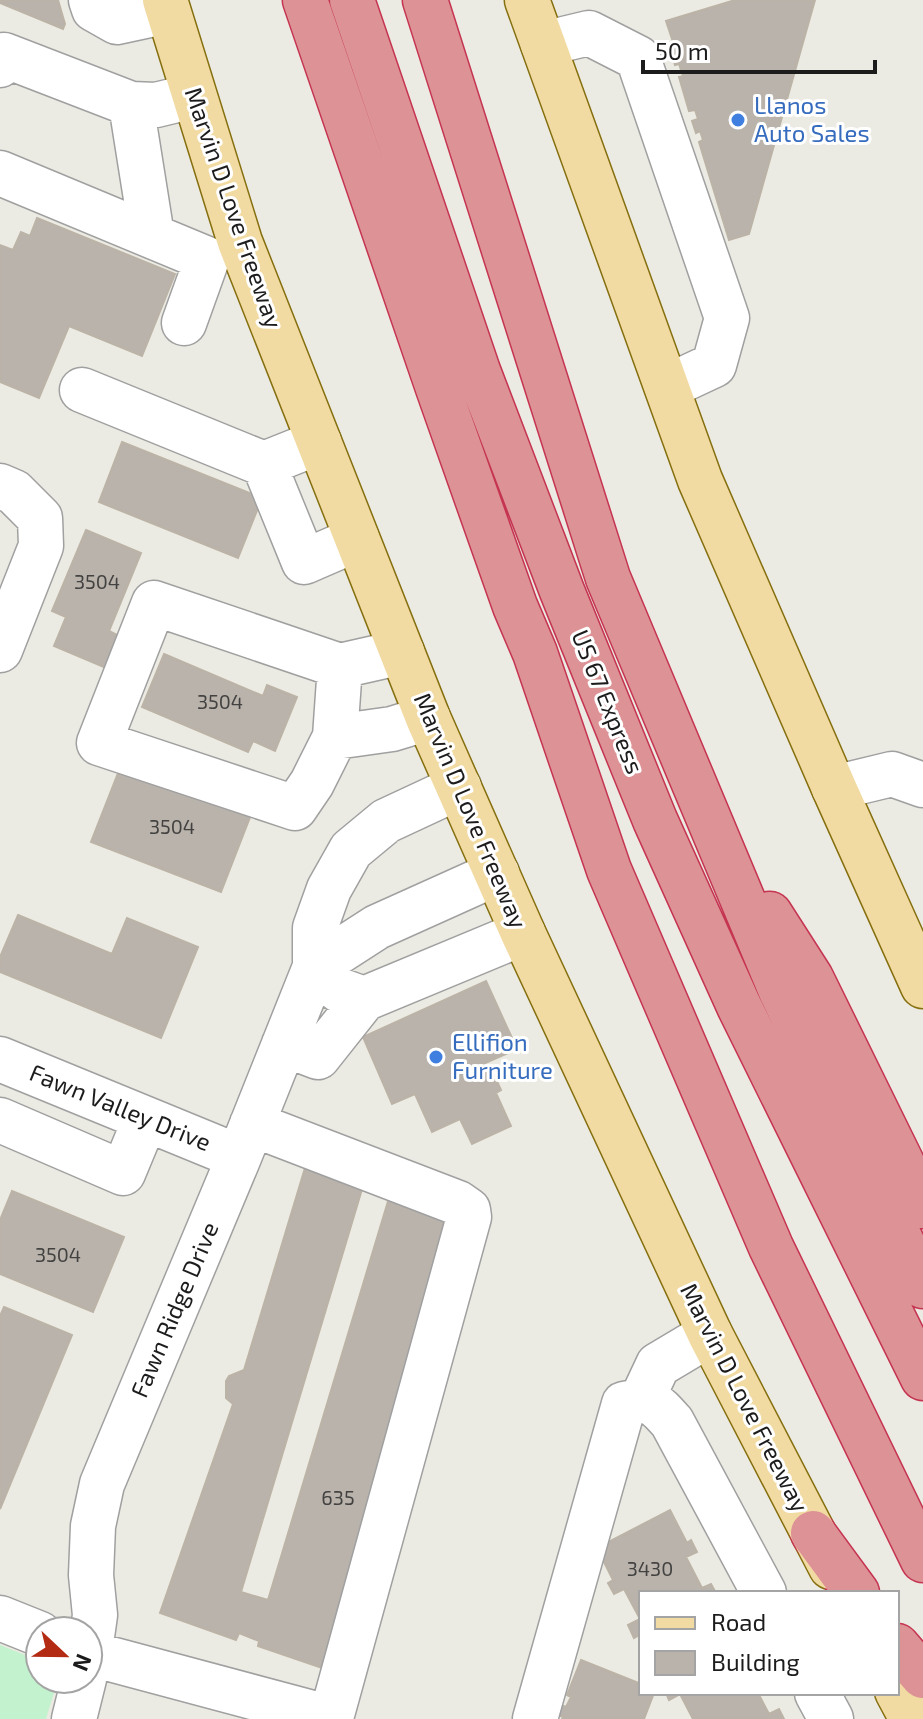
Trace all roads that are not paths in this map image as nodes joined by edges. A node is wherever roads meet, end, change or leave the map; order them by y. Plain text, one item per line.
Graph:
1 (91, 0) edge
2 (305, 0) edge
3 (352, 0) edge
4 (425, 0) edge
5 (527, 0) edge
6 (166, 6) edge
7 (543, 44) junction
8 (0, 65) edge
9 (193, 96) junction
10 (131, 104) junction
11 (0, 173) edge
12 (152, 236) junction
13 (224, 250) junction
14 (184, 323) dead end
15 (667, 387) junction
16 (82, 390) dead end
17 (319, 442) junction
18 (264, 464) junction
19 (0, 486) edge
20 (357, 539) junction
21 (0, 650) edge
22 (402, 652) junction
23 (340, 666) junction
24 (428, 718) junction
25 (335, 737) junction
26 (923, 785) edge
27 (459, 787) junction
28 (834, 788) junction
29 (703, 810) junction
30 (497, 873) junction
31 (523, 933) junction
32 (917, 960) edge
33 (312, 974) junction
34 (364, 999) junction
35 (284, 1044) junction
36 (0, 1059) edge
37 (0, 1120) edge
38 (145, 1120) junction
39 (246, 1140) junction
40 (923, 1206) edge
41 (923, 1286) edge
42 (710, 1334) junction
43 (923, 1378) edge
44 (642, 1399) junction
45 (813, 1533) junction
46 (923, 1560) edge
47 (763, 1591) edge
48 (844, 1591) edge
49 (856, 1591) edge
50 (95, 1615) edge
51 (0, 1618) edge
52 (24, 1628) edge
53 (899, 1648) edge
54 (104, 1664) edge
55 (923, 1676) edge
56 (80, 1695) edge
57 (818, 1695) edge
58 (899, 1695) edge
59 (74, 1719) edge
60 (331, 1719) edge
61 (535, 1719) edge
62 (831, 1719) edge
63 (912, 1719) edge

1 - 6 street
2 - 46 highway
3 - 43 highway, US 67 Express
4 - 29 highway
5 - 7 main road
6 - 9 main road, Marvin D Love Freeway
7 - 15 main road
7 - 15 street
8 - 10 street
9 - 10 street
9 - 13 main road, Marvin D Love Freeway
10 - 12 street
11 - 12 street
12 - 13 street
13 - 14 street
13 - 17 main road, Marvin D Love Freeway
15 - 28 main road
16 - 18 street
17 - 18 street
17 - 20 main road, Marvin D Love Freeway
18 - 20 street
19 - 21 street
20 - 22 main road, Marvin D Love Freeway
22 - 23 street
22 - 24 main road, Marvin D Love Freeway
23 - 25 street
23 - 25 street
24 - 25 street
24 - 27 main road, Marvin D Love Freeway
26 - 28 street
27 - 30 main road, Marvin D Love Freeway
27 - 33 street, Fawn Ridge Drive
28 - 32 main road
29 - 40 highway
29 - 41 highway
30 - 31 main road, Marvin D Love Freeway
30 - 33 street
31 - 34 street
31 - 42 main road, Marvin D Love Freeway
33 - 34 street
33 - 35 street, Fawn Ridge Drive
34 - 35 street
35 - 39 street, Fawn Ridge Drive
36 - 38 street, Fawn Valley Drive
37 - 38 street
38 - 39 street, Fawn Valley Drive
39 - 50 street, Fawn Ridge Drive
39 - 60 street, Fawn Valley Drive
42 - 44 street
42 - 45 main road, Marvin D Love Freeway
44 - 47 street
44 - 61 street
45 - 48 main road, Marvin D Love Freeway
45 - 49 highway
51 - 52 street
53 - 55 highway
54 - 60 street
56 - 59 street, Fawn Ridge Drive
57 - 62 street
58 - 63 main road

